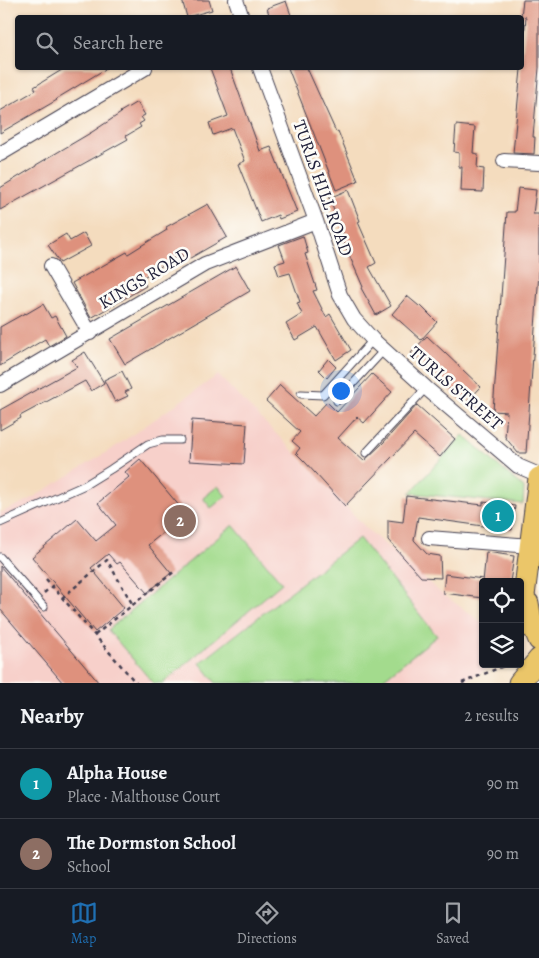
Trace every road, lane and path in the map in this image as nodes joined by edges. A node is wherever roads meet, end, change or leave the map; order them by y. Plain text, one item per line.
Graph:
1 (142, 70) edge
2 (261, 70) edge
3 (0, 154) edge
4 (504, 160) dead end
5 (539, 163) edge
6 (316, 221) junction
7 (51, 266) dead end
8 (354, 320) joint
9 (90, 333) junction
10 (373, 340) junction
11 (384, 350) junction
12 (0, 385) edge
13 (426, 388) junction
14 (301, 394) dead end
15 (337, 401) dead end
16 (180, 440) dead end
17 (366, 453) dead end
18 (539, 477) edge
19 (0, 523) edge
20 (429, 538) dead end
21 (531, 546) junction
22 (0, 556) edge
23 (176, 570) dead end
24 (46, 579) dead end
25 (526, 590) junction
26 (62, 598) junction
27 (133, 605) junction
28 (44, 607) dead end
29 (521, 623) edge
30 (95, 636) junction
31 (539, 640) edge
32 (539, 659) edge
33 (499, 668) edge
34 (513, 668) edge
35 (136, 683) edge
36 (462, 683) edge
37 (508, 683) edge
38 (519, 683) edge

1 - 3 street
2 - 6 street, TURLS HILL ROAD
4 - 5 street
6 - 8 street, TURLS HILL ROAD
6 - 9 street, KINGS ROAD
7 - 9 street
8 - 10 street, TURLS STREET
9 - 12 street, KINGS ROAD
10 - 11 street, TURLS STREET
10 - 14 lane
11 - 13 street, TURLS STREET
11 - 15 lane
13 - 17 lane
13 - 18 street, TURLS STREET
16 - 19 lane
18 - 21 main road
20 - 21 street
21 - 25 main road
22 - 28 lane
23 - 27 path
24 - 26 path
25 - 29 main road
25 - 31 main road
26 - 27 path
26 - 30 path
27 - 30 path
30 - 35 path
32 - 38 main road
33 - 36 path
34 - 37 main road

